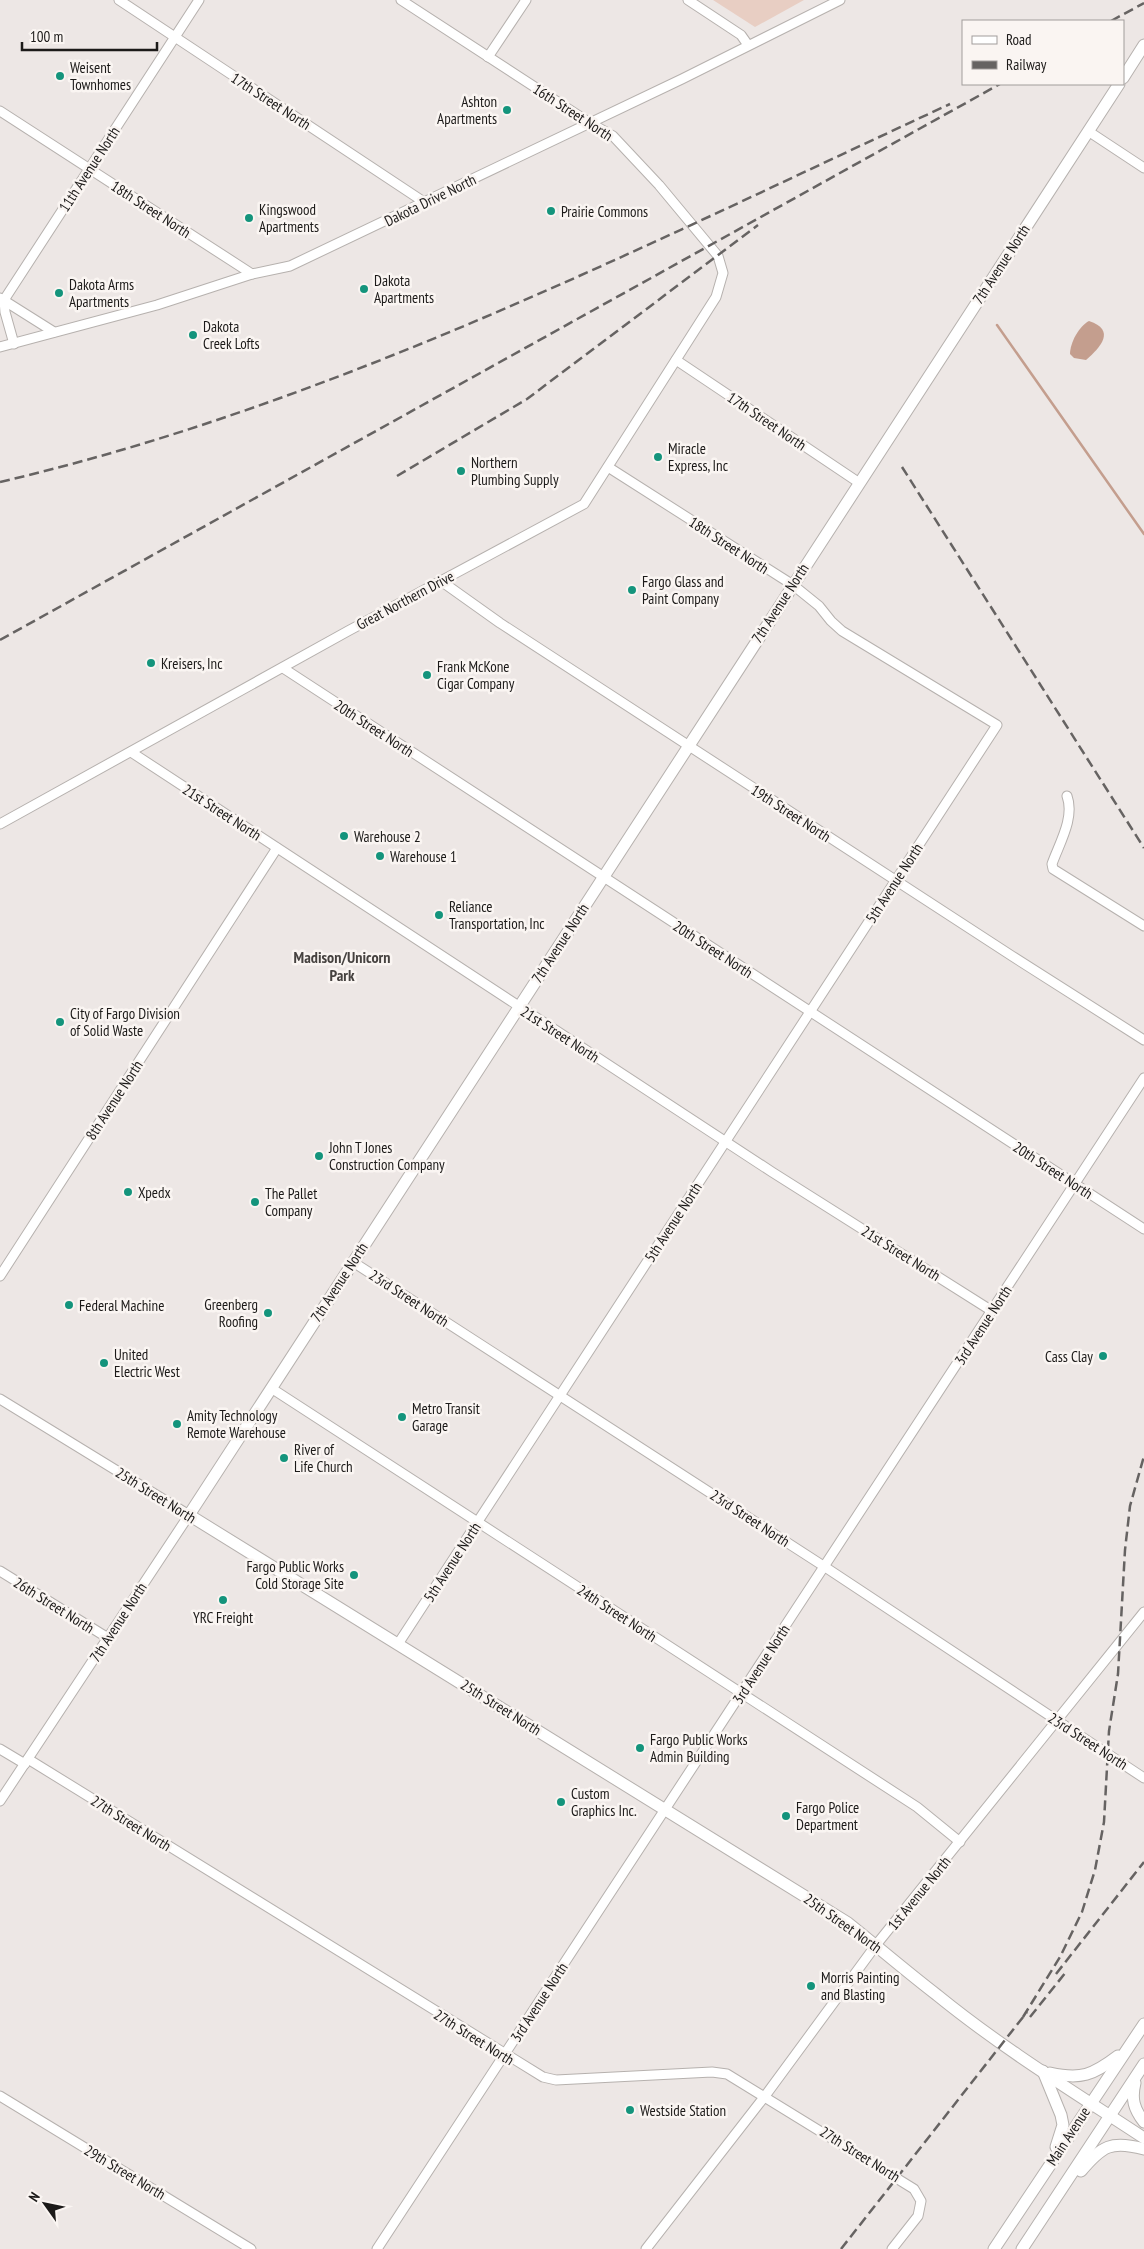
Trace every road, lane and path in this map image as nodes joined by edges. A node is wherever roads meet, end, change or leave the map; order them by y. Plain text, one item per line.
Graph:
1 (119, 0) edge
2 (199, 0) edge
3 (402, 0) edge
4 (526, 0) edge
5 (688, 0) edge
6 (840, 0) edge
7 (175, 38) junction
8 (1144, 44) edge
9 (748, 45) junction
10 (488, 57) junction
11 (1124, 76) edge
12 (1118, 85) edge
13 (0, 111) edge
14 (590, 123) junction
15 (1088, 131) junction
16 (1144, 168) edge
17 (89, 170) junction
18 (424, 202) junction
19 (252, 274) junction
20 (722, 284) joint
21 (2, 299) edge
22 (54, 332) junction
23 (14, 344) junction
24 (0, 347) edge
25 (676, 360) junction
26 (608, 467) junction
27 (858, 482) junction
28 (441, 581) junction
29 (793, 585) junction
30 (283, 668) junction
31 (997, 725) joint
32 (688, 745) junction
33 (132, 752) junction
34 (1067, 796) dead end
35 (0, 824) edge
36 (277, 848) junction
37 (602, 877) junction
38 (896, 881) junction
39 (1144, 926) edge
40 (518, 1007) junction
41 (810, 1012) junction
42 (1144, 1040) edge
43 (1144, 1078) edge
44 (725, 1142) junction
45 (1075, 1184) junction
46 (1144, 1229) edge
47 (352, 1262) junction
48 (0, 1276) edge
49 (992, 1311) junction
50 (271, 1388) junction
51 (560, 1396) junction
52 (0, 1399) edge
53 (189, 1515) junction
54 (478, 1522) junction
55 (825, 1567) junction
56 (0, 1571) edge
57 (1144, 1612) edge
58 (108, 1638) junction
59 (398, 1644) junction
60 (742, 1694) junction
61 (1057, 1721) junction
62 (0, 1749) edge
63 (26, 1761) junction
64 (1144, 1778) edge
65 (0, 1801) edge
66 (666, 1809) junction
67 (960, 1842) junction
68 (876, 1945) junction
69 (1144, 2024) edge
70 (1127, 2049) junction
71 (504, 2055) junction
72 (1144, 2064) edge
73 (1043, 2071) junction
74 (1137, 2075) junction
75 (0, 2096) edge
76 (765, 2096) junction
77 (1089, 2104) junction
78 (1109, 2116) junction
79 (1144, 2122) edge
80 (1144, 2138) edge
81 (1144, 2149) edge
82 (1050, 2165) junction
83 (1050, 2206) junction
84 (250, 2249) edge
85 (377, 2249) edge
86 (646, 2249) edge
87 (892, 2249) edge
88 (994, 2249) edge
89 (1022, 2249) edge

1 - 7 street, 17th Street North
2 - 7 street, 11th Avenue North
3 - 10 street, 16th Street North
4 - 10 street
5 - 9 street
6 - 9 street, Dakota Drive North
7 - 17 street, 11th Avenue North
7 - 18 street, 17th Street North
8 - 11 main road
9 - 14 street, Dakota Drive North
10 - 14 street, 16th Street North
12 - 15 main road, 7th Avenue North
13 - 17 street, 18th Street North
14 - 18 street, Dakota Drive North
14 - 20 street, 16th Street North
15 - 16 street
15 - 27 main road, 7th Avenue North
17 - 19 street, 18th Street North
17 - 21 street, 11th Avenue North
18 - 19 street, Dakota Drive North
19 - 22 street, Dakota Drive North
20 - 25 street, Great Northern Drive
21 - 22 street
21 - 23 street
22 - 23 street, Dakota Drive North
23 - 24 street, Dakota Drive North
25 - 26 street, Great Northern Drive
25 - 27 street, 17th Street North
26 - 28 street, Great Northern Drive
26 - 29 street, 18th Street North
27 - 29 main road, 7th Avenue North
28 - 30 street, Great Northern Drive
28 - 32 street, 19th Street North
29 - 31 street, 18th Street North
29 - 32 main road, 7th Avenue North
30 - 33 street, Great Northern Drive
30 - 37 street, 20th Street North
31 - 38 street, 5th Avenue North
32 - 37 main road, 7th Avenue North
32 - 38 street, 19th Street North
33 - 35 street, Great Northern Drive
33 - 36 street, 21st Street North
34 - 39 street
36 - 40 street, 21st Street North
36 - 48 street, 8th Avenue North
37 - 40 main road, 7th Avenue North
37 - 41 street, 20th Street North
38 - 41 street, 5th Avenue North
38 - 42 street, 19th Street North
40 - 44 street, 21st Street North
40 - 47 main road, 7th Avenue North
41 - 44 street, 5th Avenue North
41 - 45 street, 20th Street North
43 - 45 street, 3rd Avenue North
44 - 49 street, 21st Street North
44 - 51 street, 5th Avenue North
45 - 46 street, 20th Street North
45 - 49 street, 3rd Avenue North
47 - 50 main road, 7th Avenue North
47 - 51 street, 23rd Street North
49 - 55 street, 3rd Avenue North
50 - 53 main road, 7th Avenue North
50 - 54 street, 24th Street North
51 - 54 street, 5th Avenue North
51 - 55 street, 23rd Street North
52 - 53 street, 25th Street North
53 - 58 street, 7th Avenue North
53 - 59 main road, 25th Street North
54 - 59 street, 5th Avenue North
54 - 60 street, 24th Street North
55 - 60 street, 3rd Avenue North
55 - 61 street, 23rd Street North
56 - 58 street, 26th Street North
57 - 61 street, 1st Avenue North
58 - 63 street, 7th Avenue North
59 - 66 main road, 25th Street North
60 - 66 street, 3rd Avenue North
60 - 67 street, 24th Street North
61 - 64 street, 23rd Street North
61 - 67 street, 1st Avenue North
62 - 63 street, 27th Street North
63 - 65 street, 7th Avenue North
63 - 71 street, 27th Street North
66 - 68 main road, 25th Street North
66 - 71 street, 3rd Avenue North
67 - 68 street, 1st Avenue North
68 - 73 main road, 25th Street North
68 - 76 street, 1st Avenue North
69 - 70 main road, Main Avenue
70 - 73 main road
70 - 77 main road, Main Avenue
71 - 76 street, 27th Street North
71 - 85 street, 3rd Avenue North
72 - 74 main road, Main Avenue
73 - 77 main road, 25th Street North
73 - 82 main road
74 - 78 main road, Main Avenue
74 - 79 main road
75 - 84 street, 29th Street North
76 - 86 street, 1st Avenue North
76 - 87 street, 27th Street North
77 - 78 main road, 25th Street North
77 - 82 main road, Main Avenue
78 - 80 main road, 25th Street North
78 - 83 main road, Main Avenue
81 - 83 main road
82 - 88 main road, Main Avenue
83 - 89 main road, Main Avenue

